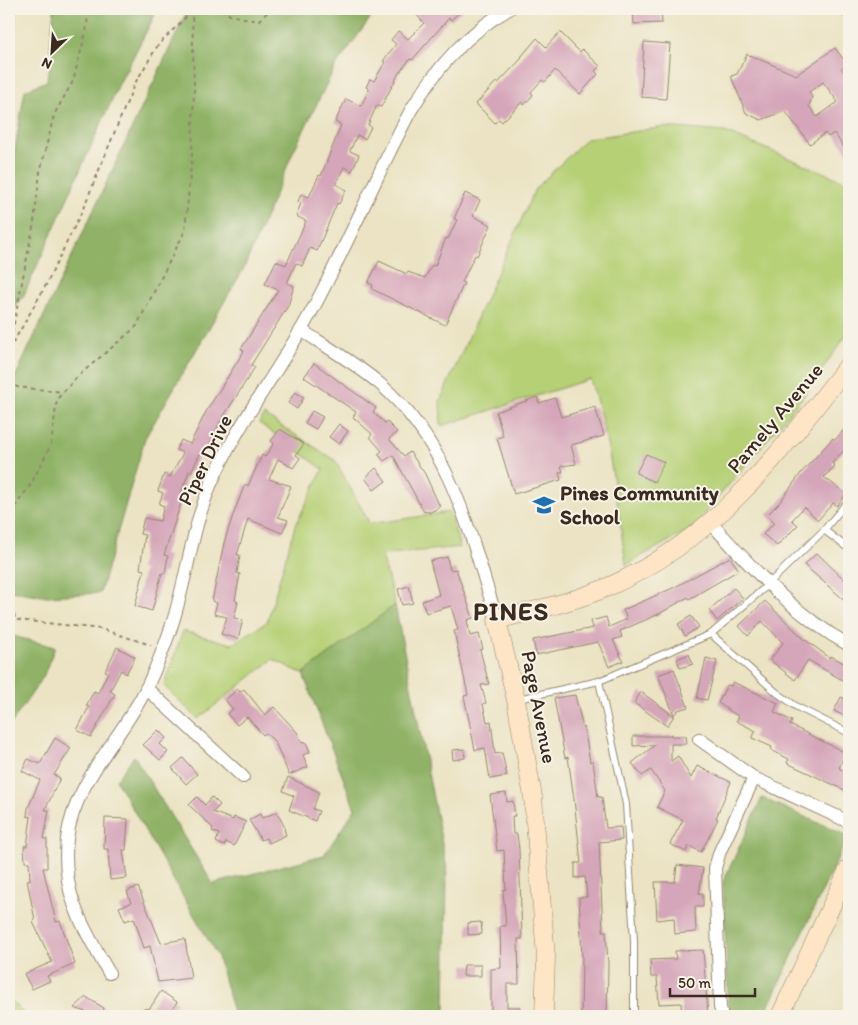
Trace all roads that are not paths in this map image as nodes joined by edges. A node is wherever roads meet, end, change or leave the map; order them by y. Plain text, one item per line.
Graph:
1 (509, 9) edge
2 (843, 9) edge
3 (849, 11) edge
4 (300, 330) junction
5 (849, 364) edge
6 (849, 500) edge
7 (711, 523) junction
8 (824, 530) junction
9 (849, 549) edge
10 (768, 584) junction
11 (497, 620) junction
12 (711, 634) junction
13 (849, 645) edge
14 (599, 681) junction
15 (146, 688) junction
16 (516, 700) junction
17 (849, 733) edge
18 (699, 739) dead end
19 (243, 777) dead end
20 (754, 778) junction
21 (849, 822) edge
22 (849, 868) edge
23 (109, 973) dead end
24 (544, 1016) edge
25 (634, 1016) edge
26 (722, 1016) edge
27 (780, 1016) edge

1 - 4 street, Piper Drive
2 - 3 street
4 - 11 street, Page Avenue
4 - 15 street, Piper Drive
5 - 7 street, Pamely Avenue
6 - 8 lane
7 - 10 street
7 - 11 street, Pamely Avenue
8 - 9 lane
8 - 10 lane
10 - 12 lane
10 - 13 street
11 - 16 street, Page Avenue
12 - 14 lane
12 - 17 lane
14 - 16 lane
14 - 25 lane
15 - 19 street
15 - 23 street, Piper Drive
16 - 24 street, Page Avenue
18 - 20 street
20 - 21 street
20 - 26 street
22 - 27 street

